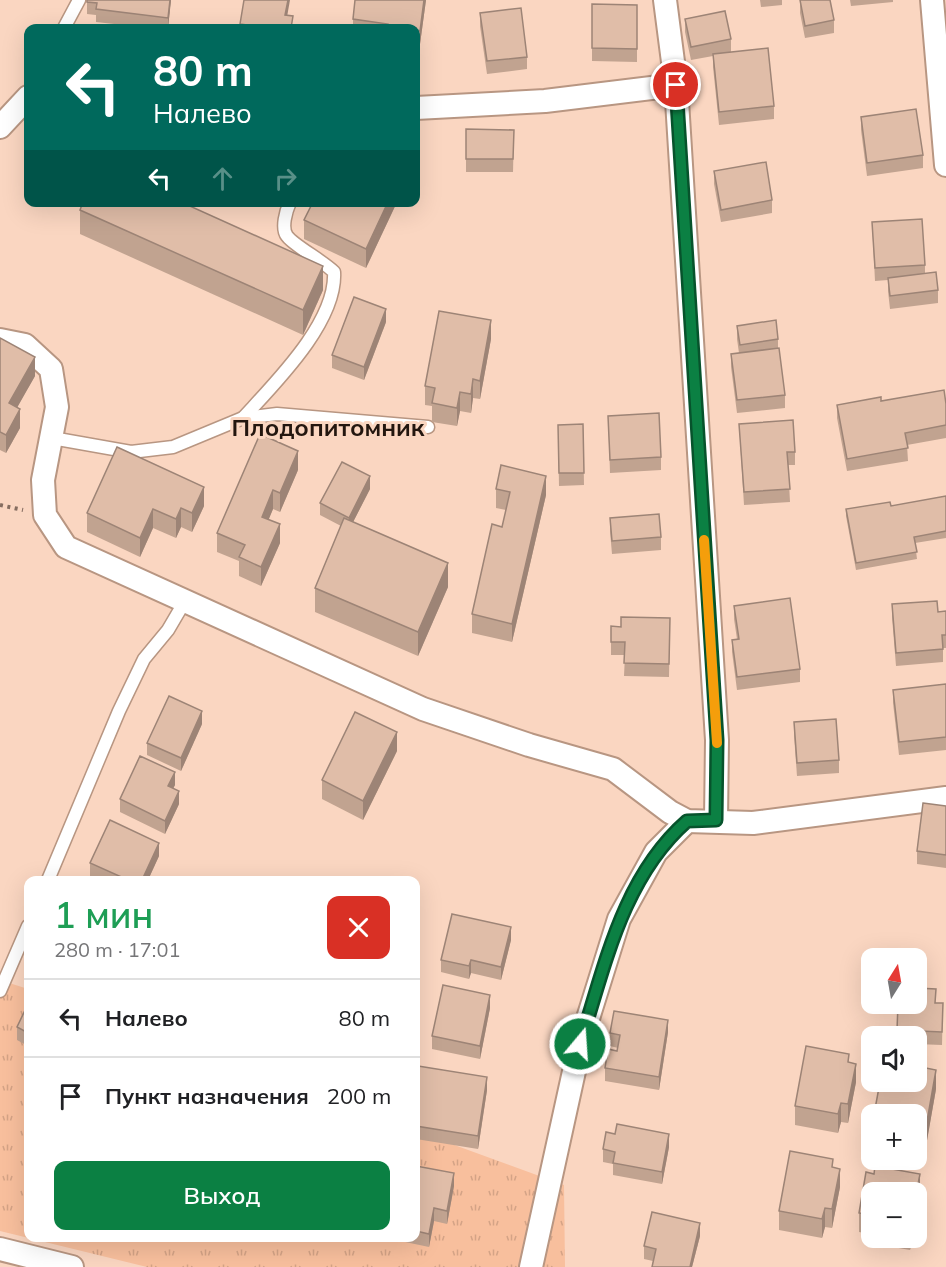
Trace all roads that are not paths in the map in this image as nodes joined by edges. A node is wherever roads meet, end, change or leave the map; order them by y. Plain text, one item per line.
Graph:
1 (79, 0) edge
2 (665, 0) edge
3 (932, 0) edge
4 (66, 24) edge
5 (676, 85) junction
6 (24, 101) edge
7 (420, 108) edge
8 (0, 127) edge
9 (946, 165) edge
10 (289, 207) edge
11 (0, 340) edge
12 (243, 418) junction
13 (428, 427) dead end
14 (51, 438) junction
15 (185, 601) junction
16 (946, 798) edge
17 (716, 820) junction
18 (687, 821) junction
19 (50, 876) edge
20 (24, 935) edge
21 (0, 991) edge
22 (0, 1249) edge
23 (72, 1267) edge
24 (531, 1267) edge

1 - 4 lane
2 - 5 street
3 - 9 street
5 - 7 street
5 - 17 street
6 - 8 street
10 - 12 lane
11 - 14 street
12 - 13 lane
12 - 14 lane
14 - 15 street
15 - 18 street
15 - 19 lane
16 - 17 street
17 - 18 street
18 - 24 street
20 - 21 lane
22 - 23 street

